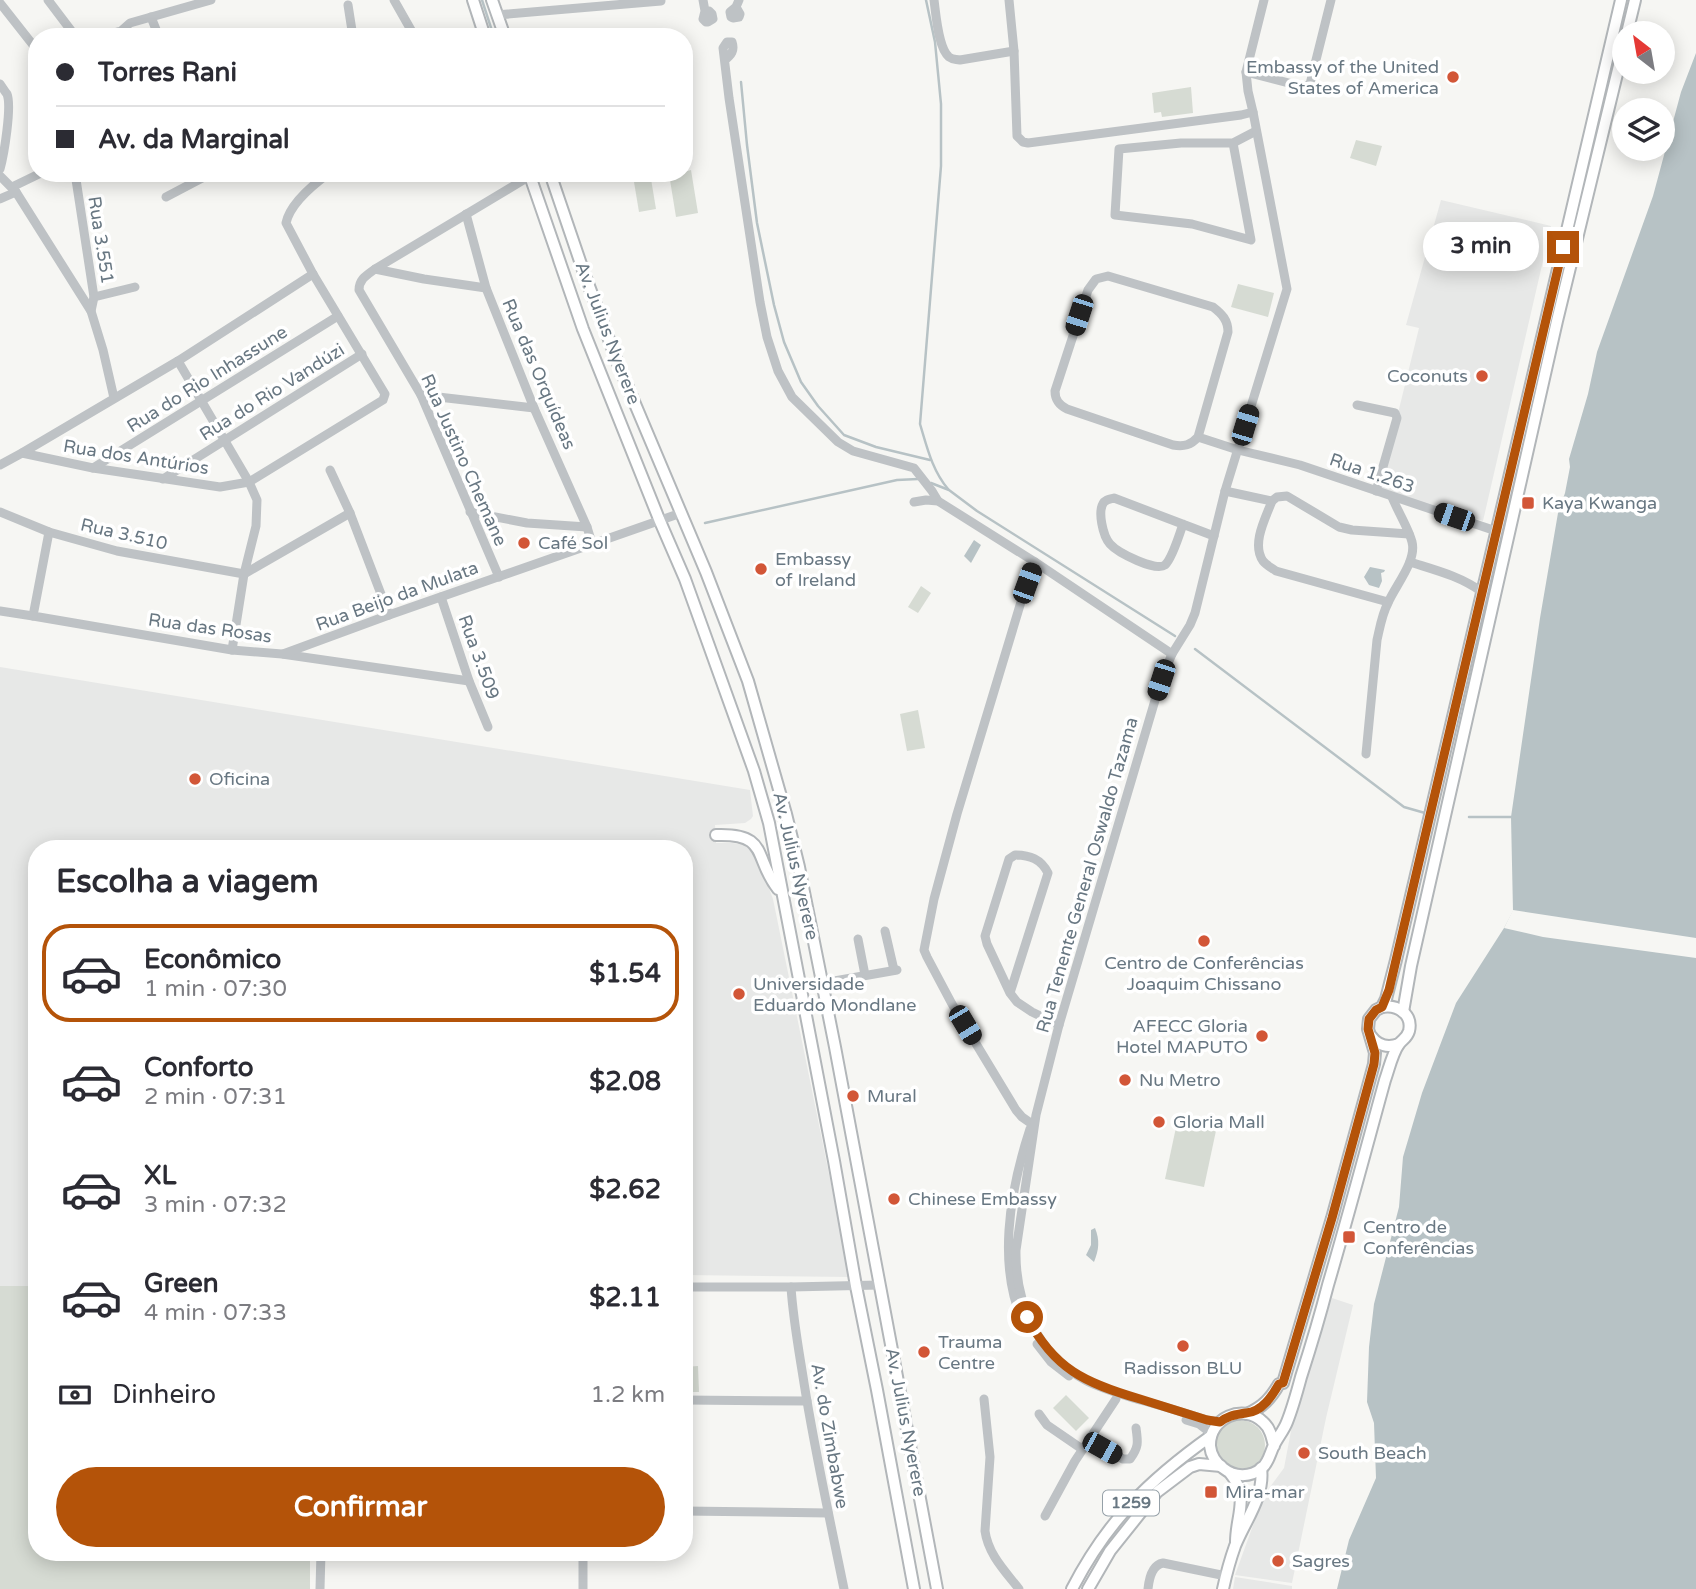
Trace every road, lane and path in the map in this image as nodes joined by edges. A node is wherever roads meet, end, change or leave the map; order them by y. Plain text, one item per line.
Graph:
1 (48, 0) edge
2 (211, 0) edge
3 (394, 0) edge
4 (473, 0) edge
5 (492, 0) edge
6 (704, 0) edge
7 (934, 0) edge
8 (1009, 0) edge
9 (1264, 0) edge
10 (1331, 0) edge
11 (1622, 0) edge
12 (1635, 0) edge
13 (661, 1) edge
14 (0, 3) edge
15 (193, 3) edge
16 (348, 5) dead end
17 (705, 10) dead end
18 (497, 15) junction
19 (151, 17) junction
20 (1630, 21) edge
21 (69, 28) edge
22 (124, 28) edge
23 (155, 28) edge
24 (352, 28) edge
25 (410, 28) edge
26 (482, 28) edge
27 (502, 28) edge
28 (28, 39) edge
29 (1014, 51) junction
30 (725, 60) dead end
31 (1246, 72) junction
32 (0, 84) edge
33 (1615, 84) edge
34 (1253, 112) junction
35 (1256, 131) junction
36 (1233, 143) junction
37 (0, 169) edge
38 (28, 177) edge
39 (76, 182) edge
40 (194, 182) edge
41 (318, 182) edge
42 (519, 182) edge
43 (535, 182) edge
44 (553, 182) edge
45 (7, 184) edge
46 (166, 197) dead end
47 (0, 199) edge
48 (466, 214) junction
49 (375, 269) junction
50 (313, 274) junction
51 (135, 287) dead end
52 (486, 288) junction
53 (94, 297) junction
54 (91, 311) junction
55 (338, 316) junction
56 (362, 355) junction
57 (178, 361) junction
58 (421, 395) junction
59 (114, 398) junction
60 (202, 400) junction
61 (1357, 405) dead end
62 (534, 408) junction
63 (1198, 437) junction
64 (225, 440) junction
65 (1238, 450) junction
66 (22, 453) junction
67 (0, 464) edge
68 (93, 468) junction
69 (330, 470) dead end
70 (163, 480) junction
71 (249, 482) junction
72 (1225, 491) junction
73 (1376, 491) junction
74 (1392, 497) junction
75 (938, 501) junction
76 (1272, 501) junction
77 (914, 502) dead end
78 (0, 512) edge
79 (470, 512) junction
80 (350, 513) junction
81 (681, 513) junction
82 (659, 519) junction
83 (1183, 524) junction
84 (587, 527) junction
85 (1496, 531) junction
86 (49, 532) junction
87 (1409, 534) junction
88 (1214, 536) junction
89 (592, 543) junction
90 (1035, 562) junction
91 (1410, 562) junction
92 (1046, 570) junction
93 (244, 574) junction
94 (499, 577) junction
95 (1027, 583) junction
96 (1482, 592) junction
97 (440, 597) junction
98 (1388, 602) junction
99 (0, 611) edge
100 (389, 615) junction
101 (33, 616) junction
102 (232, 650) junction
103 (282, 654) junction
104 (1172, 654) junction
105 (469, 681) junction
106 (488, 727) dead end
107 (1366, 754) dead end
108 (716, 835) dead end
109 (782, 894) junction
110 (885, 931) dead end
111 (858, 939) dead end
112 (865, 975) junction
113 (822, 983) junction
114 (1010, 993) junction
115 (1382, 1007) junction
116 (1403, 1012) junction
117 (1059, 1026) junction
118 (1370, 1033) junction
119 (1399, 1044) junction
120 (1034, 1119) junction
121 (879, 1285) junction
122 (856, 1286) junction
123 (693, 1287) edge
124 (791, 1287) junction
125 (985, 1399) dead end
126 (1115, 1399) junction
127 (693, 1400) edge
128 (807, 1401) junction
129 (1247, 1413) junction
130 (1039, 1414) dead end
131 (1220, 1422) junction
132 (1136, 1428) dead end
133 (1212, 1435) junction
134 (1088, 1440) junction
135 (1274, 1446) junction
136 (1082, 1449) junction
137 (1262, 1468) junction
138 (1225, 1470) junction
139 (693, 1511) edge
140 (828, 1513) junction
141 (1045, 1516) dead end
142 (1236, 1545) junction
143 (321, 1561) edge
144 (583, 1561) edge
145 (1226, 1576) junction
146 (320, 1589) edge
147 (583, 1589) edge
148 (844, 1589) edge
149 (914, 1589) edge
150 (937, 1589) edge
151 (1019, 1589) edge
152 (1072, 1589) edge
153 (1088, 1589) edge
154 (1148, 1589) edge
155 (1223, 1589) edge

1 - 21 street
2 - 15 street
3 - 25 street
4 - 26 main road
5 - 18 main road
6 - 17 street
7 - 29 street
8 - 29 street
9 - 31 street, Rua Tenente General Oswaldo Tazama
10 - 31 street
11 - 85 main road
12 - 20 main road
13 - 18 street
14 - 28 street
15 - 19 street
16 - 24 street
18 - 27 main road
19 - 22 street
19 - 23 street
29 - 34 street
30 - 75 street
31 - 34 street, Rua Tenente General Oswaldo Tazama
32 - 37 street
33 - 116 main road
34 - 35 street, Rua Tenente General Oswaldo Tazama
35 - 36 street
35 - 65 street, Rua Tenente General Oswaldo Tazama
36 - 36 street
38 - 45 street
39 - 53 street, Rua 3.551
40 - 46 street
41 - 50 street
42 - 48 street
43 - 82 main road, Av. Julius Nyerere
44 - 81 main road, Av. Julius Nyerere
45 - 47 street
45 - 54 street
48 - 49 street
48 - 52 street, Rua das Orquídeas
49 - 52 street
49 - 58 street, Rua Justino Chemane
50 - 55 street
50 - 57 street
51 - 53 street
52 - 62 street, Rua das Orquídeas
53 - 54 street, Rua 3.551
54 - 59 street
55 - 56 street
55 - 60 street, Rua do Rio Inhassune
56 - 64 street, Rua do Rio Vandúzi
56 - 71 street, Rua dos Antúrios
57 - 59 street
57 - 60 street
58 - 62 street
58 - 79 street, Rua Justino Chemane
59 - 66 street
60 - 64 street
60 - 68 street, Rua do Rio Inhassune
61 - 73 street
62 - 84 street, Rua das Orquídeas
63 - 63 street
63 - 65 street, Rua 1.263
64 - 70 street, Rua do Rio Vandúzi
64 - 71 street
65 - 72 street, Rua Tenente General Oswaldo Tazama
65 - 73 street, Rua 1.263
66 - 67 street
66 - 68 street, Rua dos Antúrios
68 - 70 street, Rua dos Antúrios
69 - 80 street
70 - 71 street, Rua dos Antúrios
71 - 93 street
72 - 76 street
72 - 88 street, Rua Tenente General Oswaldo Tazama
73 - 74 street, Rua 1.263
74 - 85 street, Rua 1.263
74 - 87 street
75 - 77 street
75 - 90 street
76 - 87 street
76 - 98 street
78 - 86 street, Rua 3.510
79 - 84 street
79 - 94 street, Rua Justino Chemane
80 - 93 street
80 - 100 street
81 - 82 street, Rua Beijo da Mulata
81 - 113 main road, Av. Julius Nyerere
82 - 89 street, Rua Beijo da Mulata
82 - 109 main road, Av. Julius Nyerere
83 - 83 street
83 - 88 street
84 - 89 street, Rua das Orquídeas
85 - 96 main road
86 - 93 street, Rua 3.510
86 - 101 street
87 - 91 street
88 - 104 street, Rua Tenente General Oswaldo Tazama
89 - 94 street, Rua Beijo da Mulata
90 - 92 street
90 - 95 street
91 - 96 street
91 - 98 street
92 - 95 street
92 - 104 street
93 - 102 street
94 - 97 street, Rua Beijo da Mulata
95 - 120 street
96 - 115 main road
97 - 100 street, Rua Beijo da Mulata
97 - 105 street, Rua 3.509
98 - 107 street
99 - 101 street, Rua das Rosas
100 - 103 street, Rua Beijo da Mulata
101 - 102 street, Rua das Rosas
102 - 103 street, Rua das Rosas
103 - 105 street, Rua das Rosas
104 - 117 street, Rua Tenente General Oswaldo Tazama
105 - 106 street, Rua 3.509
108 - 109 main road
109 - 122 main road, Av. Julius Nyerere
110 - 112 street
111 - 112 street
112 - 113 street
113 - 121 main road, Av. Julius Nyerere
114 - 114 street
114 - 117 street
115 - 116 main road
115 - 118 main road
116 - 119 main road
117 - 120 street, Rua Tenente General Oswaldo Tazama
118 - 119 main road
118 - 129 main road
119 - 135 main road
120 - 126 street, Rua Tenente General Oswaldo Tazama
120 - 131 street, Rua Tenente General Oswaldo Tazama
121 - 122 street
121 - 150 main road, Av. Julius Nyerere
122 - 124 street
122 - 149 main road, Av. Julius Nyerere
123 - 124 street
124 - 128 street, Av. do Zimbabwe
125 - 151 street
126 - 133 street, Rua Tenente General Oswaldo Tazama
126 - 134 street
127 - 128 street
128 - 140 street, Av. do Zimbabwe
129 - 131 main road
129 - 135 main road
130 - 136 street
131 - 133 main road
132 - 134 street
133 - 138 main road
133 - 152 main road, 1259
134 - 136 street
135 - 137 main road
136 - 141 street
137 - 138 main road
137 - 142 main road
138 - 142 main road
138 - 153 main road
139 - 140 street
140 - 148 street, Av. do Zimbabwe
142 - 145 main road
143 - 146 street
144 - 147 street
145 - 154 street
145 - 155 main road

